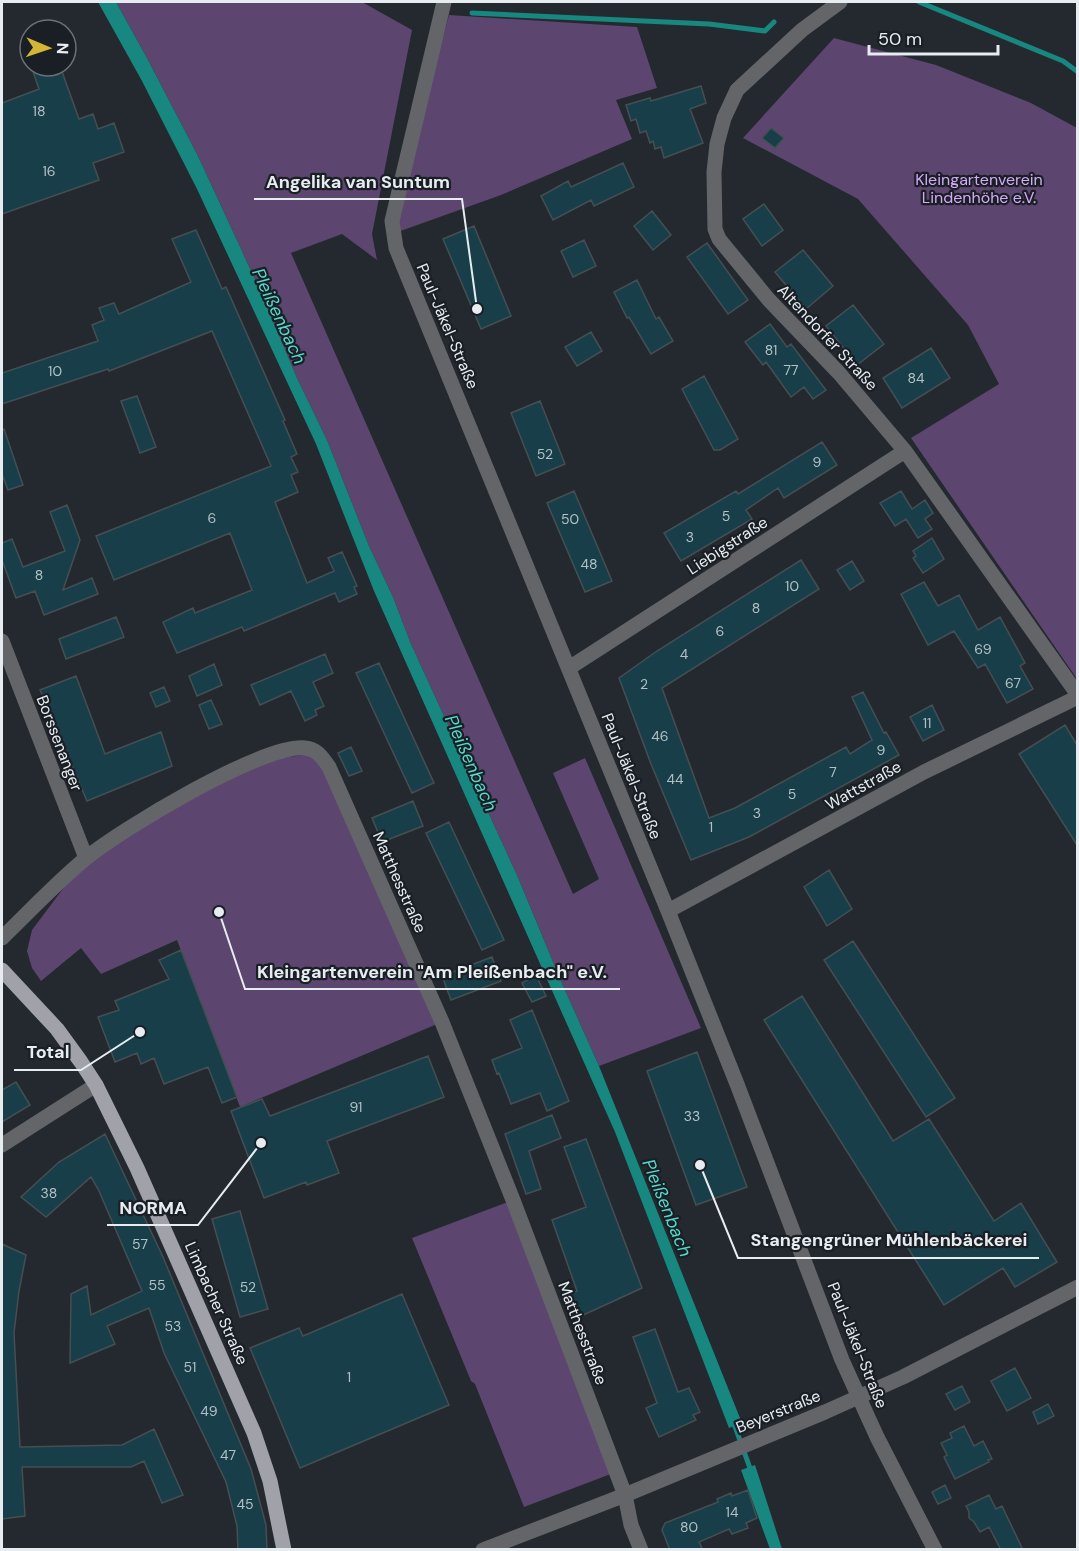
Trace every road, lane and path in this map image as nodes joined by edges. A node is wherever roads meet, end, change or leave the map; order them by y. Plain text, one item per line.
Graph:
1 (444, 2) edge
2 (840, 2) edge
3 (905, 451) junction
4 (2, 640) edge
5 (569, 668) junction
6 (1077, 696) edge
7 (86, 858) junction
8 (668, 911) junction
9 (2, 938) edge
10 (2, 970) edge
11 (96, 1085) junction
12 (3, 1147) edge
13 (1077, 1287) edge
14 (859, 1397) junction
15 (625, 1495) junction
16 (284, 1550) edge
17 (483, 1550) edge
18 (641, 1550) edge
19 (935, 1550) edge

1 - 5 street, Paul-Jäkel-Straße
2 - 3 street, Altendorfer Straße
3 - 5 street, Liebigstraße
3 - 6 street, Altendorfer Straße
4 - 7 street, Borssenanger
5 - 8 street, Paul-Jäkel-Straße
6 - 8 street, Wattstraße
7 - 9 street, Matthesstraße
7 - 15 street, Matthesstraße
8 - 14 street, Paul-Jäkel-Straße
10 - 11 main road, Limbacher Straße
11 - 12 street
11 - 16 main road, Limbacher Straße
13 - 14 street, Beyerstraße
14 - 15 street, Beyerstraße
14 - 19 street, Paul-Jäkel-Straße
15 - 17 street, Beyerstraße
15 - 18 street, Matthesstraße

